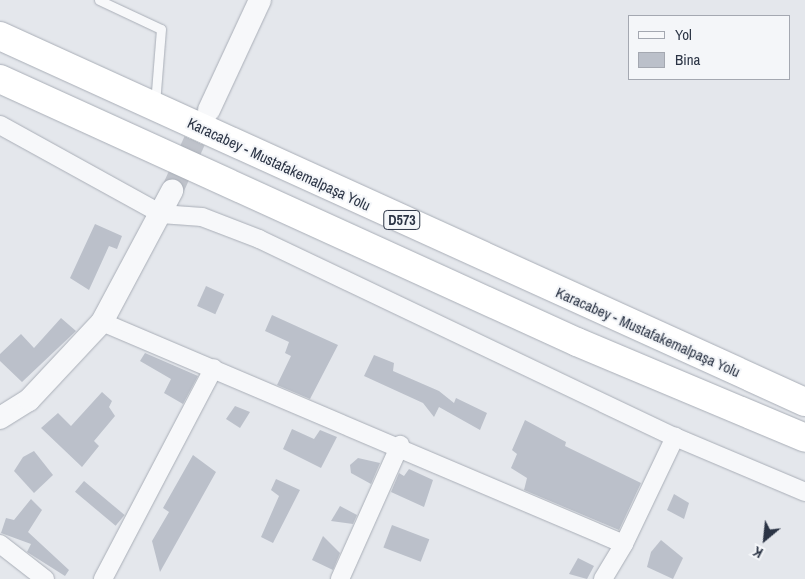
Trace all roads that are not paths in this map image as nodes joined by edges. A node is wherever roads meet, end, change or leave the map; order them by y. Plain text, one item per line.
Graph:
1 (99, 0) edge
2 (260, 0) edge
3 (0, 36) edge
4 (0, 80) edge
5 (155, 107) junction
6 (209, 110) tunnel mouth
7 (0, 125) edge
8 (172, 190) tunnel mouth
9 (161, 214) junction
10 (102, 322) junction
11 (214, 368) junction
12 (805, 402) edge
13 (0, 418) edge
14 (675, 437) junction
15 (805, 438) edge
16 (400, 445) junction
17 (805, 492) edge
18 (0, 544) edge
19 (624, 544) junction
20 (45, 579) edge
21 (104, 579) edge
22 (340, 579) edge
23 (602, 579) edge

1 - 5 lane
2 - 6 street
3 - 5 highway, Karacabey - Mustafakemalpaşa Yolu / D573
4 - 15 highway, D573
5 - 12 highway, Karacabey - Mustafakemalpaşa Yolu / D573
7 - 9 street
8 - 9 street
9 - 10 street
9 - 14 street
10 - 11 street
10 - 13 street
11 - 16 street
11 - 21 street
14 - 17 street
14 - 19 street
16 - 19 street
16 - 22 street
18 - 20 street
19 - 23 street

